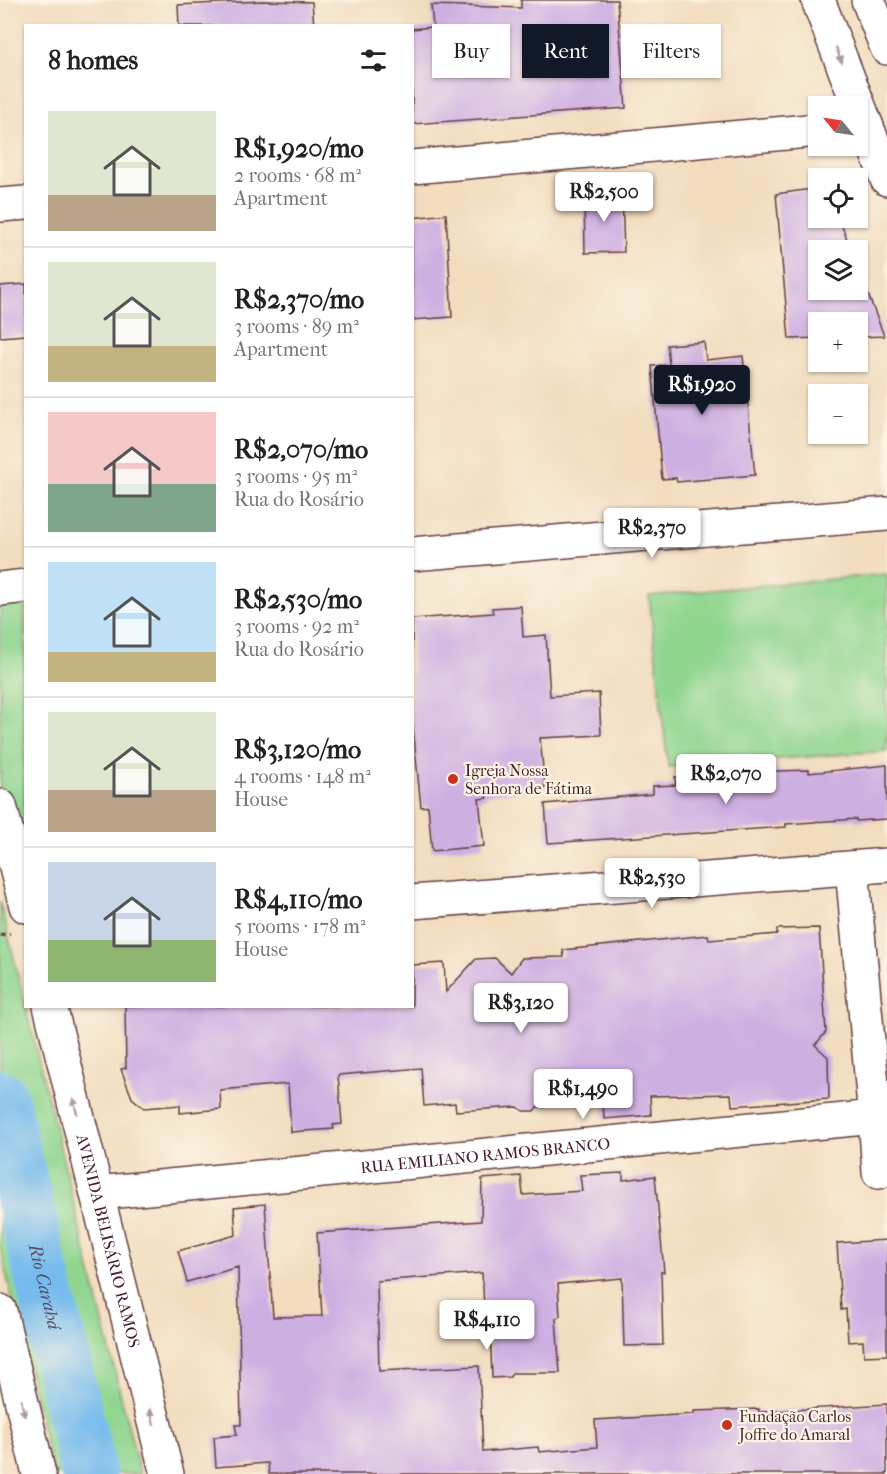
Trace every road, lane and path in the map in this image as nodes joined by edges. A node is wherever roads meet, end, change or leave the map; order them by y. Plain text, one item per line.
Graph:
1 (818, 0) edge
2 (868, 0) edge
3 (887, 48) edge
4 (852, 96) edge
5 (808, 131) edge
6 (868, 138) edge
7 (414, 167) edge
8 (887, 179) edge
9 (24, 202) edge
10 (0, 205) edge
11 (887, 514) edge
12 (414, 554) edge
13 (24, 586) edge
14 (0, 589) edge
15 (0, 806) edge
16 (887, 865) edge
17 (852, 868) junction
18 (24, 898) edge
19 (414, 902) edge
20 (51, 1008) edge
21 (875, 1117) junction
22 (879, 1172) dead end
23 (97, 1193) junction
24 (0, 1311) edge
25 (39, 1474) edge
26 (166, 1474) edge

1 -> 4 street
2 - 3 street
5 - 7 street
6 - 8 street
9 - 10 street
11 - 12 street
13 - 14 street
15 - 18 street
16 - 17 street
17 - 19 street
17 - 21 street
23 -> 20 street, AVENIDA BELISÁRIO RAMOS
21 - 22 street
21 - 23 street, RUA EMILIANO RAMOS BRANCO
26 -> 23 street, AVENIDA BELISÁRIO RAMOS
24 -> 25 street

